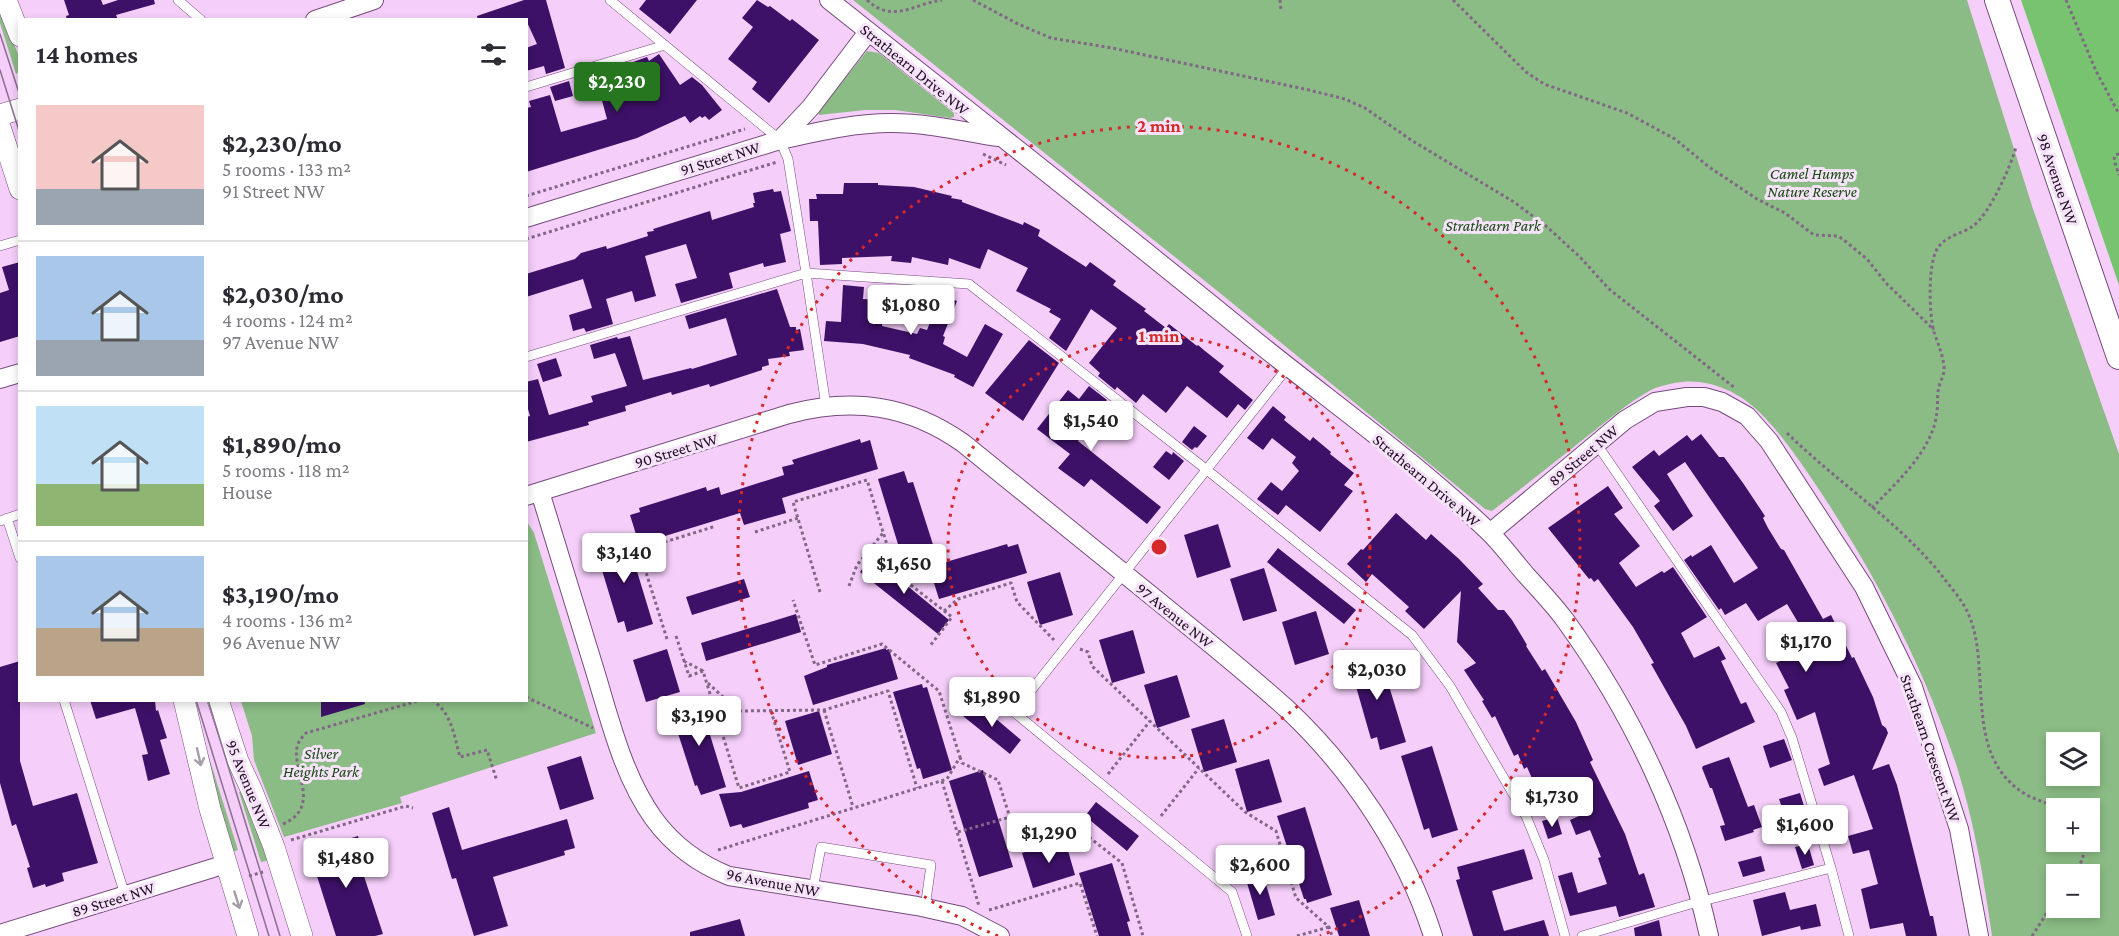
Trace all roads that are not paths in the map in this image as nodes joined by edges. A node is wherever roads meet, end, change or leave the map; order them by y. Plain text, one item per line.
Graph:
1 (6, 0) edge
2 (178, 0) edge
3 (610, 0) edge
4 (829, 0) edge
5 (1997, 0) edge
6 (368, 1) edge
7 (199, 18) edge
8 (321, 18) edge
9 (18, 31) edge
10 (868, 32) junction
11 (664, 45) junction
12 (528, 86) edge
13 (18, 110) edge
14 (0, 115) edge
15 (0, 127) edge
16 (1001, 138) junction
17 (780, 140) junction
18 (18, 183) edge
19 (528, 217) edge
20 (18, 241) edge
21 (0, 246) edge
22 (806, 273) junction
23 (528, 356) edge
24 (2119, 357) edge
25 (1288, 367) junction
26 (18, 374) edge
27 (0, 379) edge
28 (1687, 397) joint
29 (826, 406) junction
30 (1596, 443) junction
31 (1207, 470) junction
32 (533, 494) edge
33 (4, 519) edge
34 (1490, 532) junction
35 (18, 553) edge
36 (1125, 574) junction
37 (65, 702) edge
38 (184, 702) edge
39 (219, 702) edge
40 (1831, 868) junction
41 (229, 873) junction
42 (813, 890) junction
43 (125, 895) junction
44 (1701, 902) junction
45 (925, 908) junction
46 (0, 934) edge
47 (248, 936) edge
48 (302, 936) edge
49 (1000, 936) edge
50 (1247, 936) edge
51 (1433, 936) edge
52 (1565, 936) edge
53 (1582, 936) edge
54 (1709, 936) edge
55 (1849, 936) edge
56 (1979, 936) edge

1 - 9 street
2 - 7 lane
3 - 11 lane
4 - 10 street, Strathearn Drive NW
5 - 24 main road, 98 Avenue NW
6 - 8 street
10 - 16 street, Strathearn Drive NW
10 - 17 street, 91 Street NW
11 - 12 lane
11 - 17 lane
13 - 14 street
15 - 18 street
16 - 17 street, Strathearn Drive NW
16 - 25 street, Strathearn Drive NW
17 - 19 street, 91 Street NW
17 - 22 lane
20 - 21 lane
22 - 23 lane
22 - 29 lane
22 - 31 lane
25 - 31 lane
25 - 34 street, Strathearn Drive NW
26 - 27 street
28 - 30 street, 89 Street NW
28 - 56 street, Strathearn Crescent NW
29 - 32 street, 90 Street NW
29 - 36 street, 97 Avenue NW
30 - 34 street, 89 Street NW
30 - 40 lane
31 - 36 lane
31 - 52 lane
32 - 42 street, 96 Avenue NW
33 - 35 lane
34 - 44 street, Strathearn Drive NW
36 - 50 lane
36 - 51 street, 97 Avenue NW
37 - 43 lane
38 -> 41 street
39 - 48 street, 95 Avenue NW
40 - 44 lane
40 - 55 lane
41 - 43 street, 89 Street NW
41 -> 47 street
42 - 45 street, 96 Avenue NW
42 - 45 lane
43 - 46 street, 89 Street NW
44 - 53 lane
44 - 54 street, Strathearn Drive NW
45 - 49 street, 96 Avenue NW

